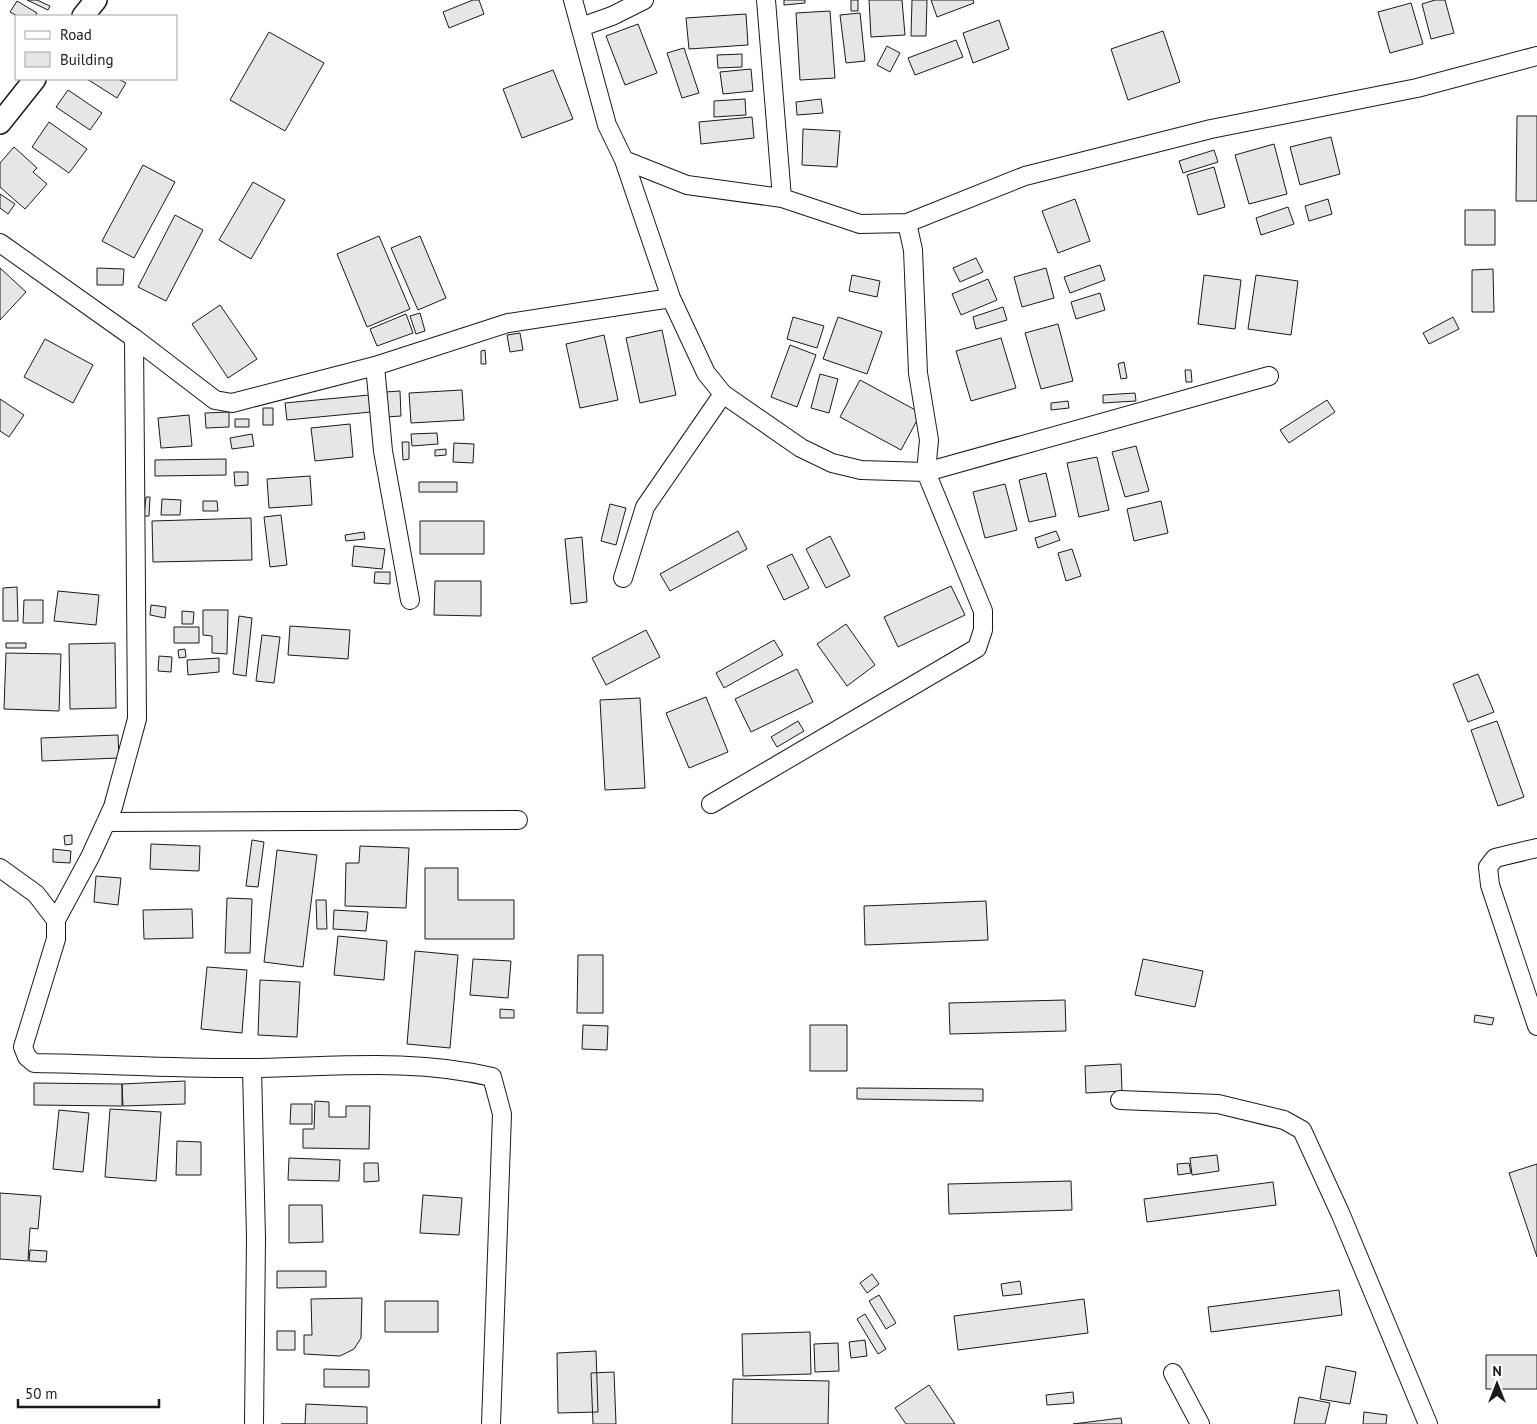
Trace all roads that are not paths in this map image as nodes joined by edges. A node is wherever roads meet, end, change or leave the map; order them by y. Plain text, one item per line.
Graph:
1 (96, 0) edge
2 (573, 0) edge
3 (644, 0) edge
4 (766, 0) edge
5 (84, 15) edge
6 (581, 27) junction
7 (1537, 56) edge
8 (34, 80) edge
9 (0, 123) edge
10 (624, 160) junction
11 (782, 198) junction
12 (907, 223) junction
13 (0, 243) edge
14 (671, 298) junction
15 (134, 338) junction
16 (375, 366) junction
17 (1269, 376) dead end
18 (724, 394) junction
19 (926, 472) junction
20 (623, 578) dead end
21 (410, 600) dead end
22 (711, 804) dead end
23 (518, 820) dead end
24 (106, 822) junction
25 (1537, 848) edge
26 (0, 868) edge
27 (56, 920) junction
28 (1537, 1026) edge
29 (252, 1068) junction
30 (1120, 1100) dead end
31 (1173, 1373) dead end
32 (254, 1424) edge
33 (491, 1424) edge
34 (1200, 1424) edge
35 (1428, 1424) edge

1 - 5 street
2 - 6 street
3 - 6 street
4 - 11 street
6 - 10 street
7 - 12 street
8 - 9 street
10 - 11 street
10 - 14 street
11 - 12 street
12 - 19 street
13 - 15 street
14 - 16 street
14 - 18 street
15 - 16 street
15 - 24 street
16 - 21 street
17 - 19 street
18 - 19 street
18 - 20 street
19 - 22 street
23 - 24 street
24 - 27 street
25 - 28 street
26 - 27 street
27 - 29 street
29 - 32 street
29 - 33 street
30 - 35 street
31 - 34 street

